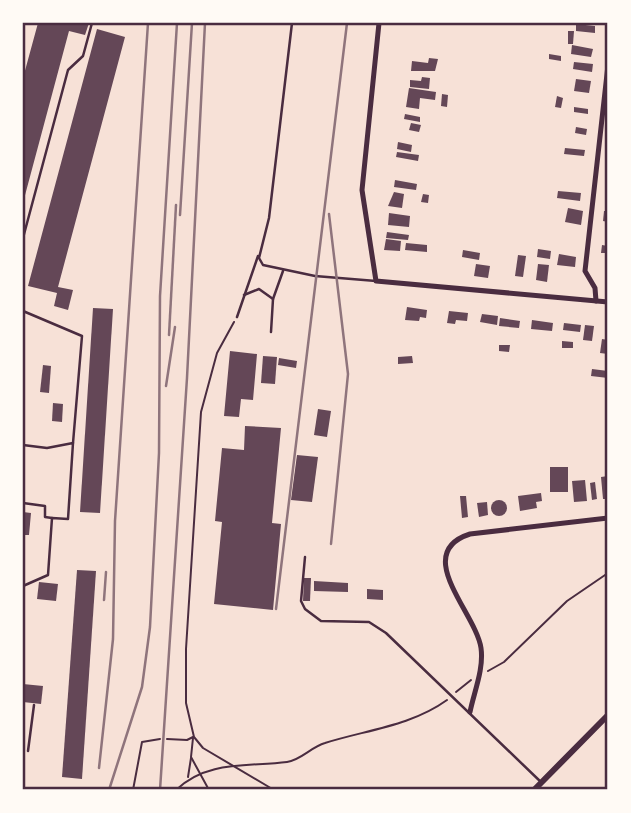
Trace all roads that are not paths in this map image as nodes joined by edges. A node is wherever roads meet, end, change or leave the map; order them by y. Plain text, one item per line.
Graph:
1 (92, 23) edge
2 (292, 23) edge
3 (379, 23) edge
4 (608, 65) edge
5 (23, 238) edge
6 (260, 250) junction
7 (283, 270) junction
8 (376, 281) junction
9 (244, 295) junction
10 (273, 299) junction
11 (596, 301) junction
12 (608, 302) edge
13 (23, 311) edge
14 (237, 317) road end
15 (271, 332) dead end
16 (74, 443) junction
17 (23, 445) edge
18 (23, 503) edge
19 (52, 518) junction
20 (608, 518) edge
21 (305, 557) dead end
22 (23, 586) edge
23 (34, 705) dead end
24 (470, 712) junction
25 (608, 715) edge
26 (23, 723) edge
27 (31, 723) junction
28 (28, 751) dead end
29 (542, 783) junction
30 (534, 790) edge

1 - 5 lane
2 - 6 lane
3 - 8 street
4 - 11 street
6 - 7 lane
6 - 9 lane
7 - 8 lane
7 - 10 lane
8 - 11 street
9 - 10 lane
9 - 14 lane
10 - 15 lane
11 - 12 street
13 - 16 lane
16 - 17 lane
16 - 19 lane
18 - 19 lane
19 - 22 lane
20 - 24 street
21 - 24 lane
23 - 27 lane
24 - 29 lane
25 - 29 street
26 - 27 lane
27 - 28 lane
29 - 30 street

